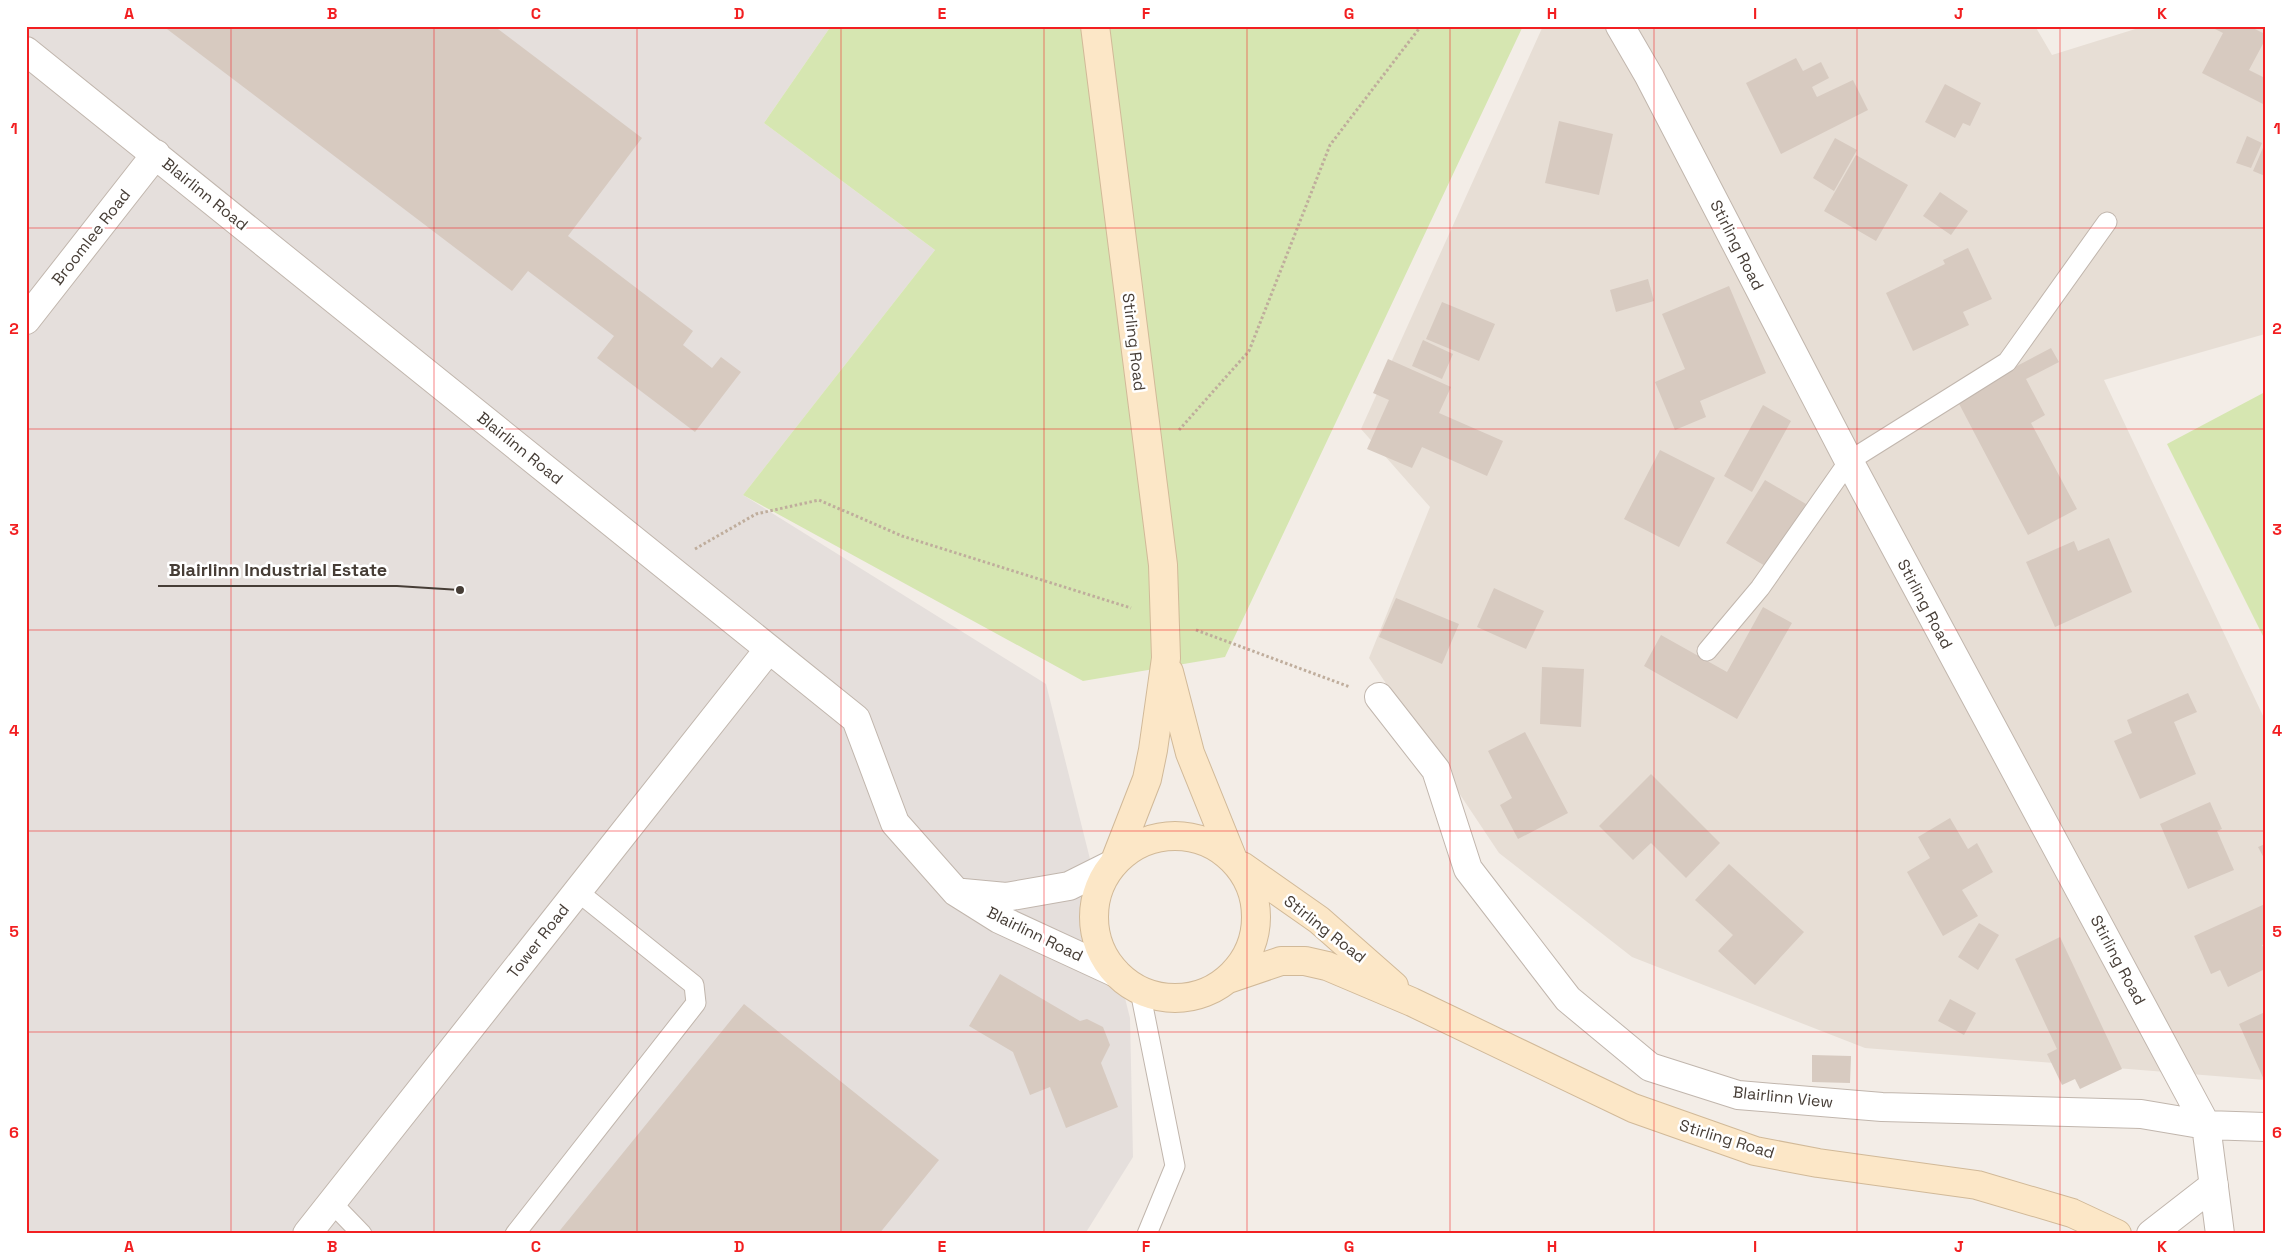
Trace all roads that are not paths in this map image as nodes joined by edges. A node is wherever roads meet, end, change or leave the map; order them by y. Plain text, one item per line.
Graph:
1 (1095, 26) edge
2 (1620, 26) edge
3 (26, 51) edge
4 (156, 154) junction
5 (2107, 222) dead end
6 (26, 320) edge
7 (1849, 461) junction
8 (769, 649) junction
9 (1707, 651) dead end
10 (1166, 658) junction
11 (1378, 697) road end
12 (1234, 859) junction
13 (1114, 862) junction
14 (577, 891) junction
15 (956, 892) junction
16 (1116, 973) junction
17 (1228, 979) junction
18 (1140, 991) junction
19 (1412, 1002) junction
20 (2206, 1124) junction
21 (2265, 1127) edge
22 (2214, 1185) junction
23 (332, 1203) junction
24 (307, 1234) edge
25 (362, 1234) edge
26 (514, 1234) edge
27 (1147, 1234) edge
28 (2117, 1234) edge
29 (2151, 1234) edge
30 (2220, 1234) edge

1 - 10 main road, Stirling Road
2 - 7 street, Stirling Road
3 - 4 street, Blairlinn Road
4 - 6 street, Broomlee Road
4 - 8 street, Blairlinn Road
5 - 7 lane
7 - 9 lane
7 - 20 street, Stirling Road
8 - 14 street, Tower Road
8 - 15 street, Blairlinn Road
10 - 12 main road, Stirling Road
10 - 13 main road, Stirling Road
11 - 20 street, Blairlinn View
12 - 13 main road
12 - 17 main road
12 - 19 main road, Stirling Road
13 - 15 street, Blairlinn Road
13 - 16 main road
14 - 23 street, Tower Road
14 - 26 lane
15 - 16 street, Blairlinn Road
16 - 18 main road
17 - 18 main road
17 - 19 main road, Stirling Road
18 - 27 lane
19 - 28 main road, Stirling Road
20 - 21 street, Blairlinn View
20 - 22 street, Stirling Road
22 - 29 street
22 - 30 street, Stirling Road
23 - 24 street, Tower Road
23 - 25 lane

